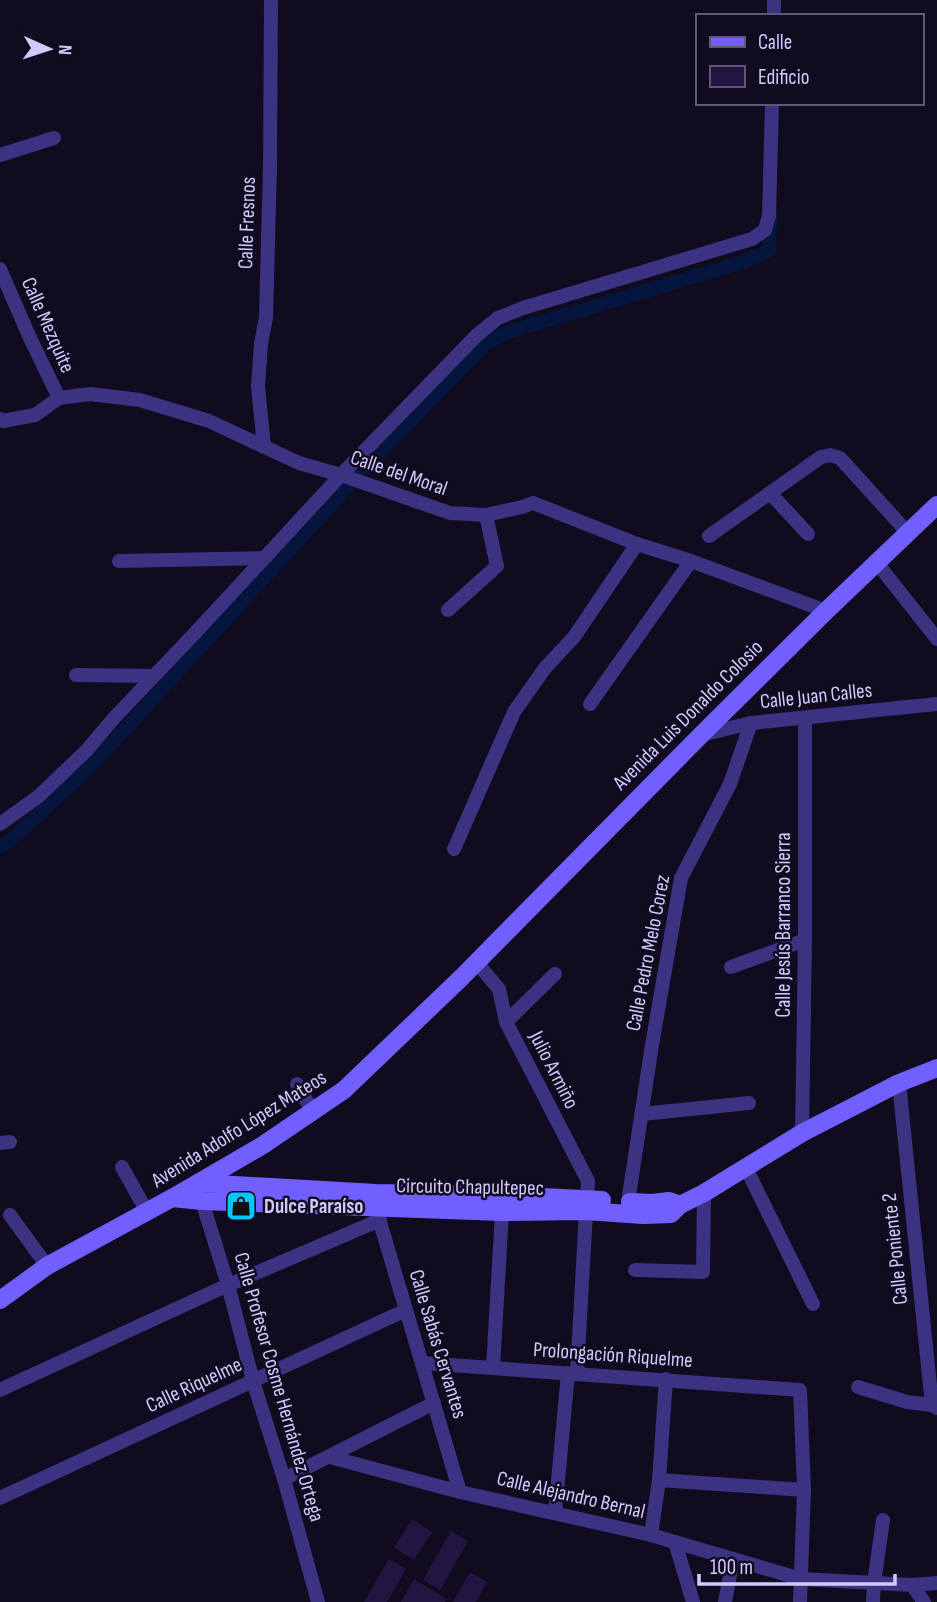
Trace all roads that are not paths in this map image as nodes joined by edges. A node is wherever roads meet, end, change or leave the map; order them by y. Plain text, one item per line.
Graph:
1 (271, 0) edge
2 (772, 105) edge
3 (54, 138) dead end
4 (0, 155) edge
5 (0, 269) edge
6 (59, 398) junction
7 (0, 419) edge
8 (264, 447) junction
9 (348, 478) junction
10 (771, 493) junction
11 (937, 505) edge
12 (486, 515) junction
13 (908, 533) junction
14 (808, 534) dead end
15 (709, 536) dead end
16 (641, 545) junction
17 (265, 558) junction
18 (687, 560) junction
19 (119, 561) dead end
20 (877, 563) junction
21 (448, 610) dead end
22 (826, 611) junction
23 (937, 639) edge
24 (76, 676) dead end
25 (154, 676) junction
26 (590, 704) dead end
27 (937, 704) edge
28 (805, 718) junction
29 (751, 723) junction
30 (701, 735) junction
31 (0, 824) edge
32 (454, 849) dead end
33 (805, 940) junction
34 (477, 963) junction
35 (731, 967) dead end
36 (555, 974) dead end
37 (506, 1023) junction
38 (937, 1068) edge
39 (899, 1083) junction
40 (297, 1084) dead end
41 (749, 1103) dead end
42 (313, 1112) junction
43 (642, 1114) junction
44 (802, 1133) junction
45 (122, 1167) dead end
46 (746, 1168) junction
47 (200, 1182) junction
48 (704, 1193) junction
49 (172, 1198) junction
50 (202, 1201) junction
51 (628, 1202) junction
52 (586, 1205) junction
53 (681, 1205) junction
54 (147, 1212) junction
55 (502, 1212) junction
56 (378, 1214) junction
57 (10, 1215) dead end
58 (47, 1266) junction
59 (635, 1270) dead end
60 (228, 1285) junction
61 (0, 1300) edge
62 (813, 1304) dead end
63 (406, 1310) junction
64 (422, 1363) junction
65 (494, 1368) junction
66 (572, 1373) junction
67 (666, 1380) junction
68 (253, 1381) junction
69 (858, 1387) dead end
70 (0, 1390) edge
71 (434, 1403) junction
72 (934, 1406) edge
73 (330, 1457) junction
74 (284, 1479) junction
75 (659, 1480) junction
76 (804, 1490) junction
77 (460, 1492) junction
78 (0, 1498) edge
79 (555, 1513) junction
80 (883, 1520) dead end
81 (651, 1535) junction
82 (675, 1542) junction
83 (733, 1559) junction
84 (801, 1579) junction
85 (874, 1583) junction
86 (937, 1583) edge
87 (912, 1585) junction
88 (318, 1602) edge
89 (693, 1602) edge
90 (725, 1602) edge
91 (800, 1602) edge
92 (873, 1602) edge
93 (924, 1602) edge

1 - 8 street, Calle Fresnos
2 - 9 street
3 - 4 street
5 - 6 street, Calle Mezquite
6 - 7 street, Calle del Moral
6 - 8 street, Calle del Moral
8 - 9 street, Calle del Moral
9 - 12 street, Calle del Moral
9 - 17 street
10 - 13 street
10 - 14 street
10 - 15 street
11 - 13 main road, Avenida Luis Donaldo Colosio
12 - 16 street, Calle del Moral
12 - 21 street
13 - 20 main road, Avenida Luis Donaldo Colosio
16 - 18 street, Calle del Moral
16 - 32 street
17 - 19 street
17 - 25 street
18 - 22 street, Calle del Moral
18 - 26 street
20 - 22 main road, Avenida Luis Donaldo Colosio
20 - 23 street
22 - 30 main road, Avenida Luis Donaldo Colosio
24 - 25 street
25 - 31 street
27 - 28 street, Calle Juan Calles
28 - 29 street, Calle Juan Calles
28 - 33 street, Calle Jesús Barranco Sierra
29 - 30 street, Calle Juan Calles
29 - 43 street, Calle Pedro Melo Corez
30 - 34 main road, Avenida Luis Donaldo Colosio
33 - 35 street
33 - 44 street, Calle Jesús Barranco Sierra
34 - 37 street, Julio Armiño
34 - 42 main road, Avenida Adolfo López Mateos
36 - 37 street
37 - 52 street, Julio Armiño
38 - 39 main road, Circuito Chapultepec
39 - 44 main road, Circuito Chapultepec
39 - 72 street, Calle Poniente 2
40 - 42 street
41 - 43 street
42 - 47 main road, Avenida Adolfo López Mateos
43 - 51 street, Calle Pedro Melo Corez
44 - 46 main road, Circuito Chapultepec
45 - 54 street
46 - 48 main road, Circuito Chapultepec
46 - 62 street
47 - 49 main road, Avenida Adolfo López Mateos
47 - 50 street, Calle Profesor Cosme Hernández Ortega
47 - 52 main road, Circuito Chapultepec
48 - 53 main road, Circuito Chapultepec
48 - 59 street
49 - 50 main road, Circuito Chapultepec
49 - 54 main road, Avenida Adolfo López Mateos
50 - 56 main road, Circuito Chapultepec
50 - 60 street, Calle Profesor Cosme Hernández Ortega
51 - 52 main road, Circuito Chapultepec
51 - 53 main road, Circuito Chapultepec
52 - 53 main road, Circuito Chapultepec
52 - 55 main road, Circuito Chapultepec
52 - 66 street, Julio Armiño
54 - 58 main road, Avenida Adolfo López Mateos
55 - 56 main road, Circuito Chapultepec
55 - 65 street
56 - 60 street
56 - 63 street, Calle Sabás Cervantes
57 - 58 street
58 - 61 main road, Avenida Adolfo López Mateos
60 - 68 street, Calle Profesor Cosme Hernández Ortega
60 - 70 street
63 - 64 street, Calle Sabás Cervantes
63 - 68 street, Calle Riquelme
64 - 65 street, Prolongación Riquelme
64 - 71 street, Calle Sabás Cervantes
65 - 66 street, Prolongación Riquelme
66 - 67 street, Prolongación Riquelme
66 - 79 street, Julio Armiño
67 - 75 street
67 - 76 street, Prolongación Riquelme
68 - 74 street, Calle Profesor Cosme Hernández Ortega
68 - 78 street, Calle Riquelme
69 - 72 street
71 - 73 street
71 - 77 street, Calle Sabás Cervantes
73 - 74 street
73 - 77 street, Calle Alejandro Bernal
74 - 88 street, Calle Profesor Cosme Hernández Ortega
75 - 76 street
75 - 81 street
76 - 84 street
77 - 79 street, Calle Alejandro Bernal
79 - 81 street, Calle Alejandro Bernal
80 - 85 street
81 - 82 street, Calle Alejandro Bernal
82 - 83 street, Calle Alejandro Bernal
82 - 89 street
83 - 84 street, Calle Alejandro Bernal
83 - 90 street
84 - 85 street, Calle Alejandro Bernal
84 - 91 street
85 - 87 street, Calle Alejandro Bernal
85 - 92 street
86 - 87 street, Calle Alejandro Bernal
87 - 93 street

